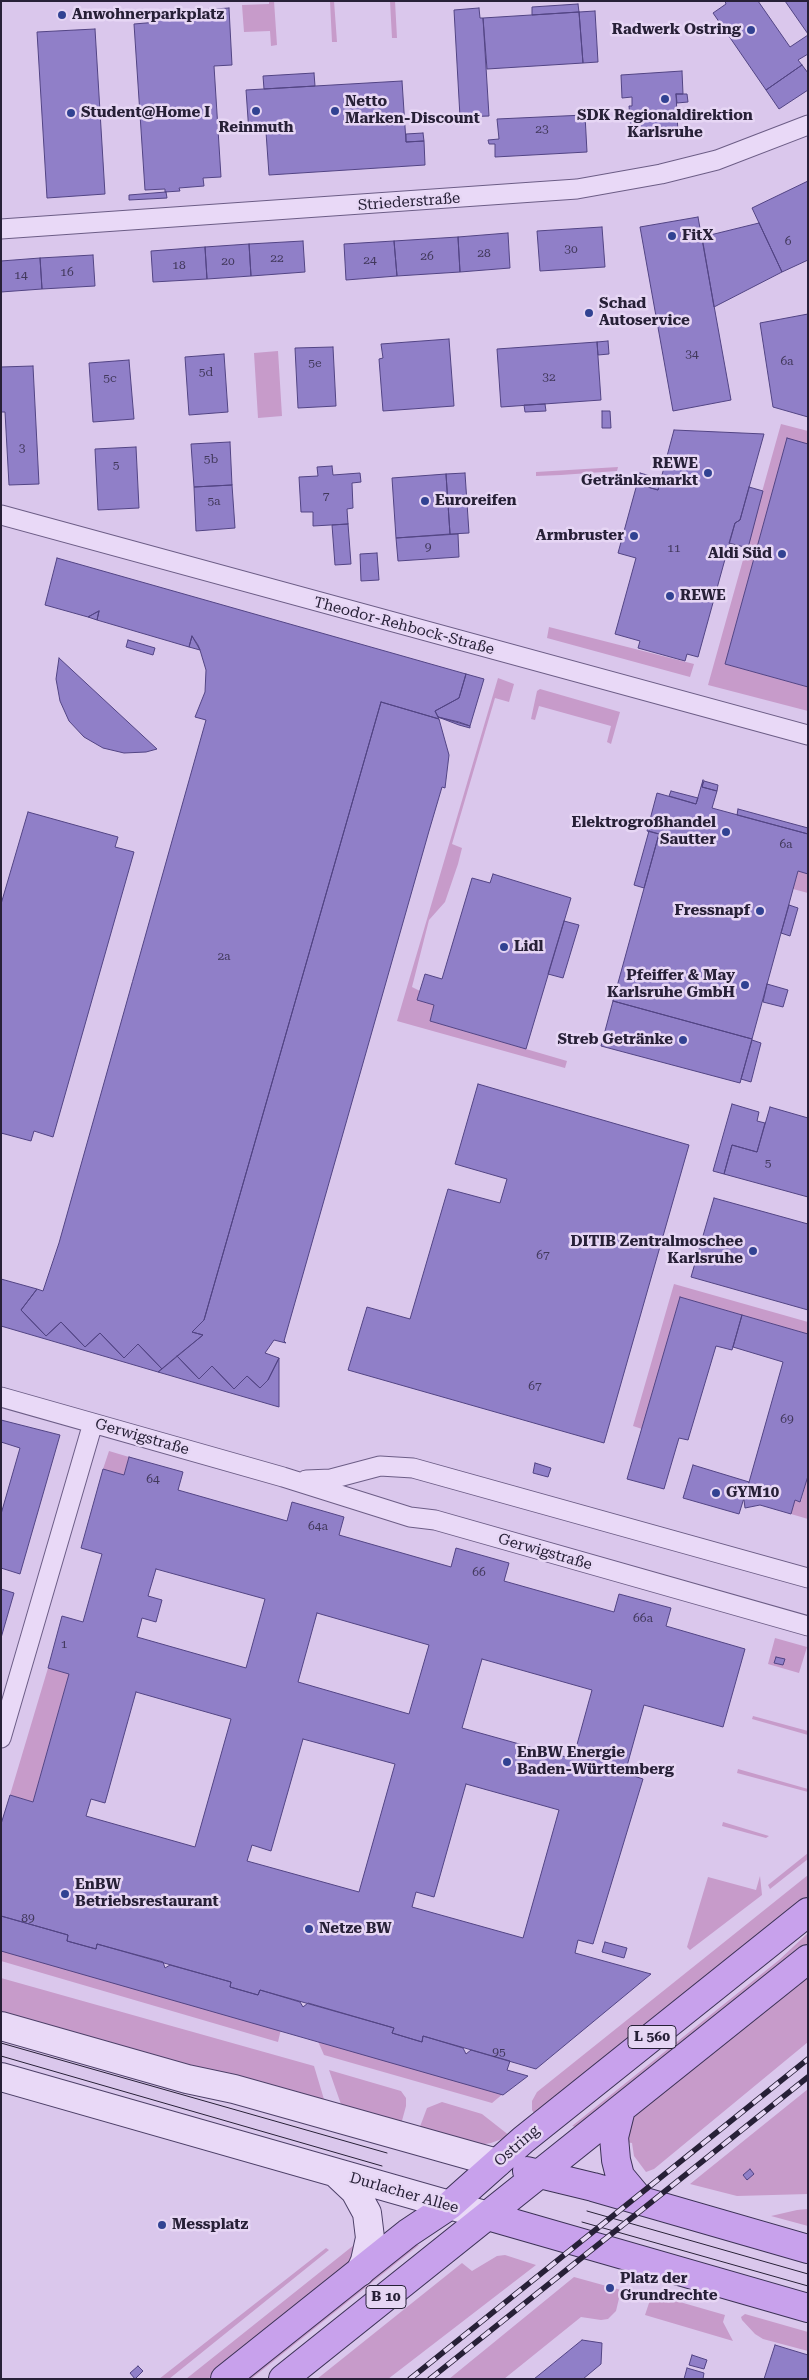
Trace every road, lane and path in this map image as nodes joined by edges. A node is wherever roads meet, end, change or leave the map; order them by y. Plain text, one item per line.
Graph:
1 (808, 125) edge
2 (1, 230) edge
3 (1, 515) edge
4 (808, 735) edge
5 (1, 1397) edge
6 (92, 1423) junction
7 (283, 1477) junction
8 (808, 1578) edge
9 (808, 1626) edge
10 (1, 1738) edge
11 (808, 1912) edge
12 (808, 1960) edge
13 (1, 2026) edge
14 (1, 2077) edge
15 (621, 2109) junction
16 (497, 2163) junction
17 (336, 2173) junction
18 (541, 2174) junction
19 (640, 2200) junction
20 (450, 2205) junction
21 (488, 2216) junction
22 (808, 2249) edge
23 (360, 2272) junction
24 (808, 2308) edge
25 (225, 2379) edge
26 (283, 2379) edge

1 - 2 street, Striederstraße
3 - 4 street, Theodor-Rehbock-Straße
5 - 6 street, Gerwigstraße
6 - 7 street, Gerwigstraße
6 - 10 street
7 - 8 street, Gerwigstraße
7 - 9 street, Gerwigstraße
11 - 16 main road, Ostring / L 560
12 - 15 main road, L 560
13 - 16 street
14 - 17 street, Durlacher Allee
15 - 18 main road, L 560
15 - 19 main road
16 - 18 main road
16 - 20 main road, Ostring / B 10
17 - 20 street, Durlacher Allee
17 - 23 street
18 - 19 main road
18 - 21 main road
19 - 22 main road
20 - 21 street, Durlacher Allee
20 - 23 main road, Ostring / B 10
21 - 24 main road, Durlacher Allee
21 - 26 main road, B 10
23 - 25 main road, Ostring / B 10

